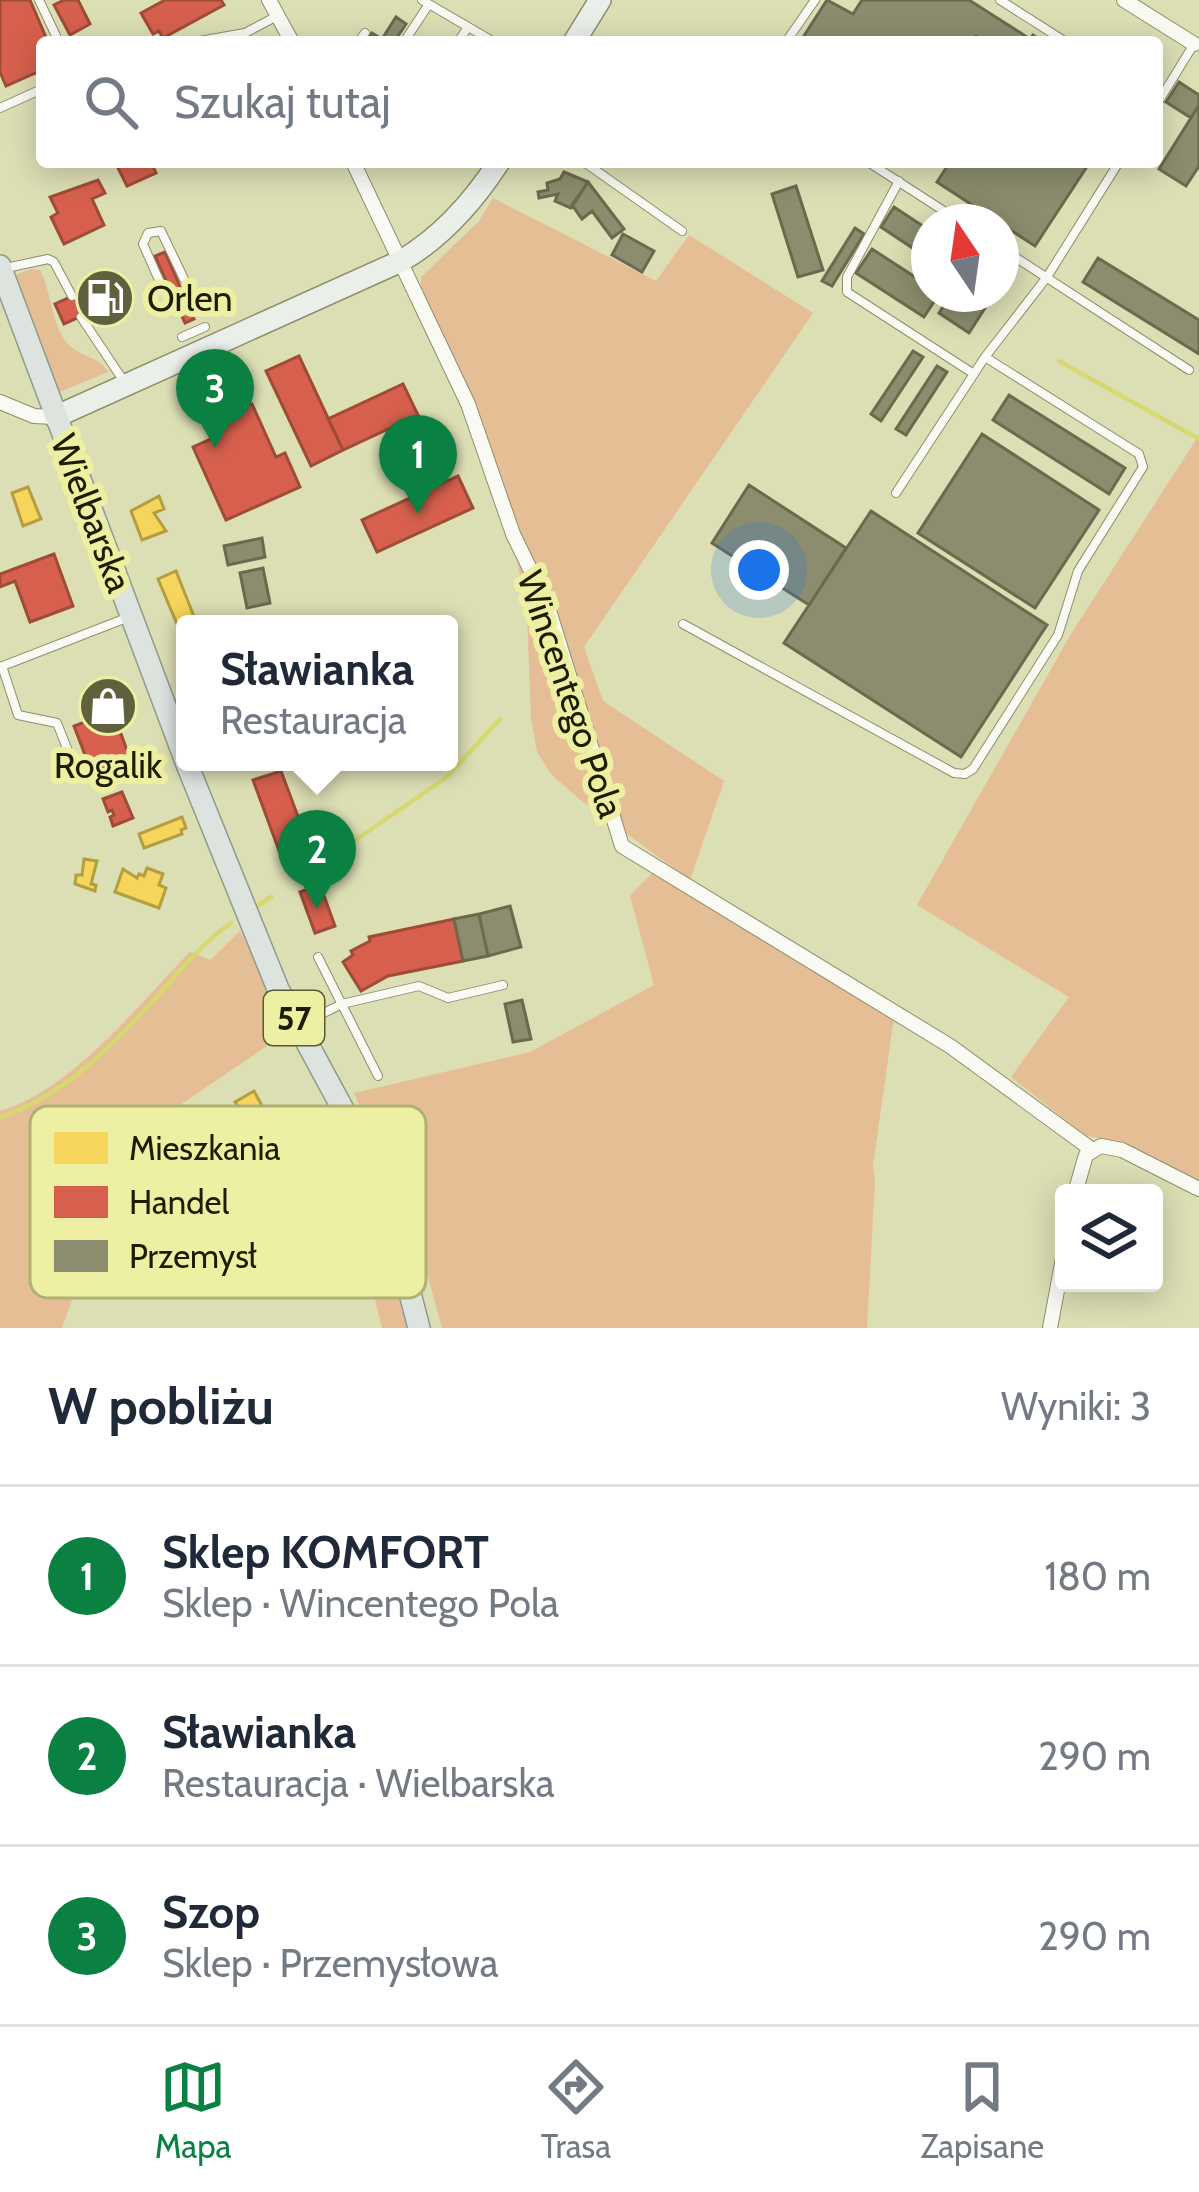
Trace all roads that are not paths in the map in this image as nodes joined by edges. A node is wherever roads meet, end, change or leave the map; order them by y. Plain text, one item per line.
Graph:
1 (39, 0) edge
2 (269, 0) edge
3 (600, 0) edge
4 (815, 0) edge
5 (1000, 0) edge
6 (1124, 0) edge
7 (426, 2) edge
8 (277, 16) junction
9 (468, 27) junction
10 (365, 33) dead end
11 (56, 36) edge
12 (228, 36) edge
13 (289, 36) edge
14 (363, 36) edge
15 (407, 36) edge
16 (462, 36) edge
17 (484, 36) edge
18 (582, 36) edge
19 (790, 36) edge
20 (1057, 36) edge
21 (1197, 45) edge
22 (36, 92) edge
23 (1163, 94) edge
24 (0, 107) edge
25 (356, 168) edge
26 (495, 168) edge
27 (593, 168) edge
28 (877, 168) edge
29 (1115, 168) edge
30 (898, 181) junction
31 (934, 204) edge
32 (682, 231) dead end
33 (1019, 260) edge
34 (401, 261) junction
35 (1, 268) edge
36 (1047, 278) junction
37 (184, 279) dead end
38 (163, 289) dead end
39 (72, 296) dead end
40 (81, 316) dead end
41 (205, 327) dead end
42 (182, 337) dead end
43 (986, 357) junction
44 (1189, 370) dead end
45 (974, 374) junction
46 (126, 384) junction
47 (0, 402) edge
48 (55, 416) junction
49 (896, 493) dead end
50 (130, 616) junction
51 (683, 624) dead end
52 (1, 667) edge
53 (176, 735) edge
54 (70, 756) dead end
55 (190, 771) edge
56 (318, 957) dead end
57 (503, 985) dead end
58 (342, 1004) junction
59 (298, 1025) junction
60 (378, 1076) dead end
61 (341, 1106) edge
62 (1091, 1149) junction
63 (1077, 1184) edge
64 (1199, 1189) edge
65 (1056, 1292) edge
66 (412, 1298) edge
67 (419, 1328) edge
68 (1049, 1328) edge

1 - 11 lane
2 - 8 street
3 - 18 street
4 - 19 lane
5 - 20 lane
6 - 21 street
7 - 9 lane
7 - 15 lane
8 - 12 lane
8 - 13 street
9 - 16 lane
9 - 17 lane
10 - 14 lane
21 - 23 lane
22 - 24 lane
25 - 34 street, Wincentego Pola
26 - 34 street
27 - 32 lane
28 - 30 lane
29 - 36 lane
30 - 31 lane
30 - 45 lane
33 - 36 lane
34 - 46 street
34 - 62 street, Wincentego Pola
35 - 39 lane
35 - 48 main road, Wielbarska / 57
36 - 43 lane
36 - 44 lane
37 - 38 lane
40 - 46 lane
41 - 42 lane
43 - 45 lane
43 - 51 lane
45 - 49 lane
46 - 48 street
47 - 48 street
48 - 50 main road, Wielbarska / 57
50 - 52 lane
50 - 53 main road, Wielbarska / 57
52 - 54 lane
55 - 59 main road, Wielbarska / 57
56 - 58 lane
57 - 58 lane
58 - 59 lane
58 - 60 lane
59 - 61 main road, Wielbarska / 57
62 - 63 street
62 - 64 street
65 - 68 street
66 - 67 main road, Wielbarska / 57

